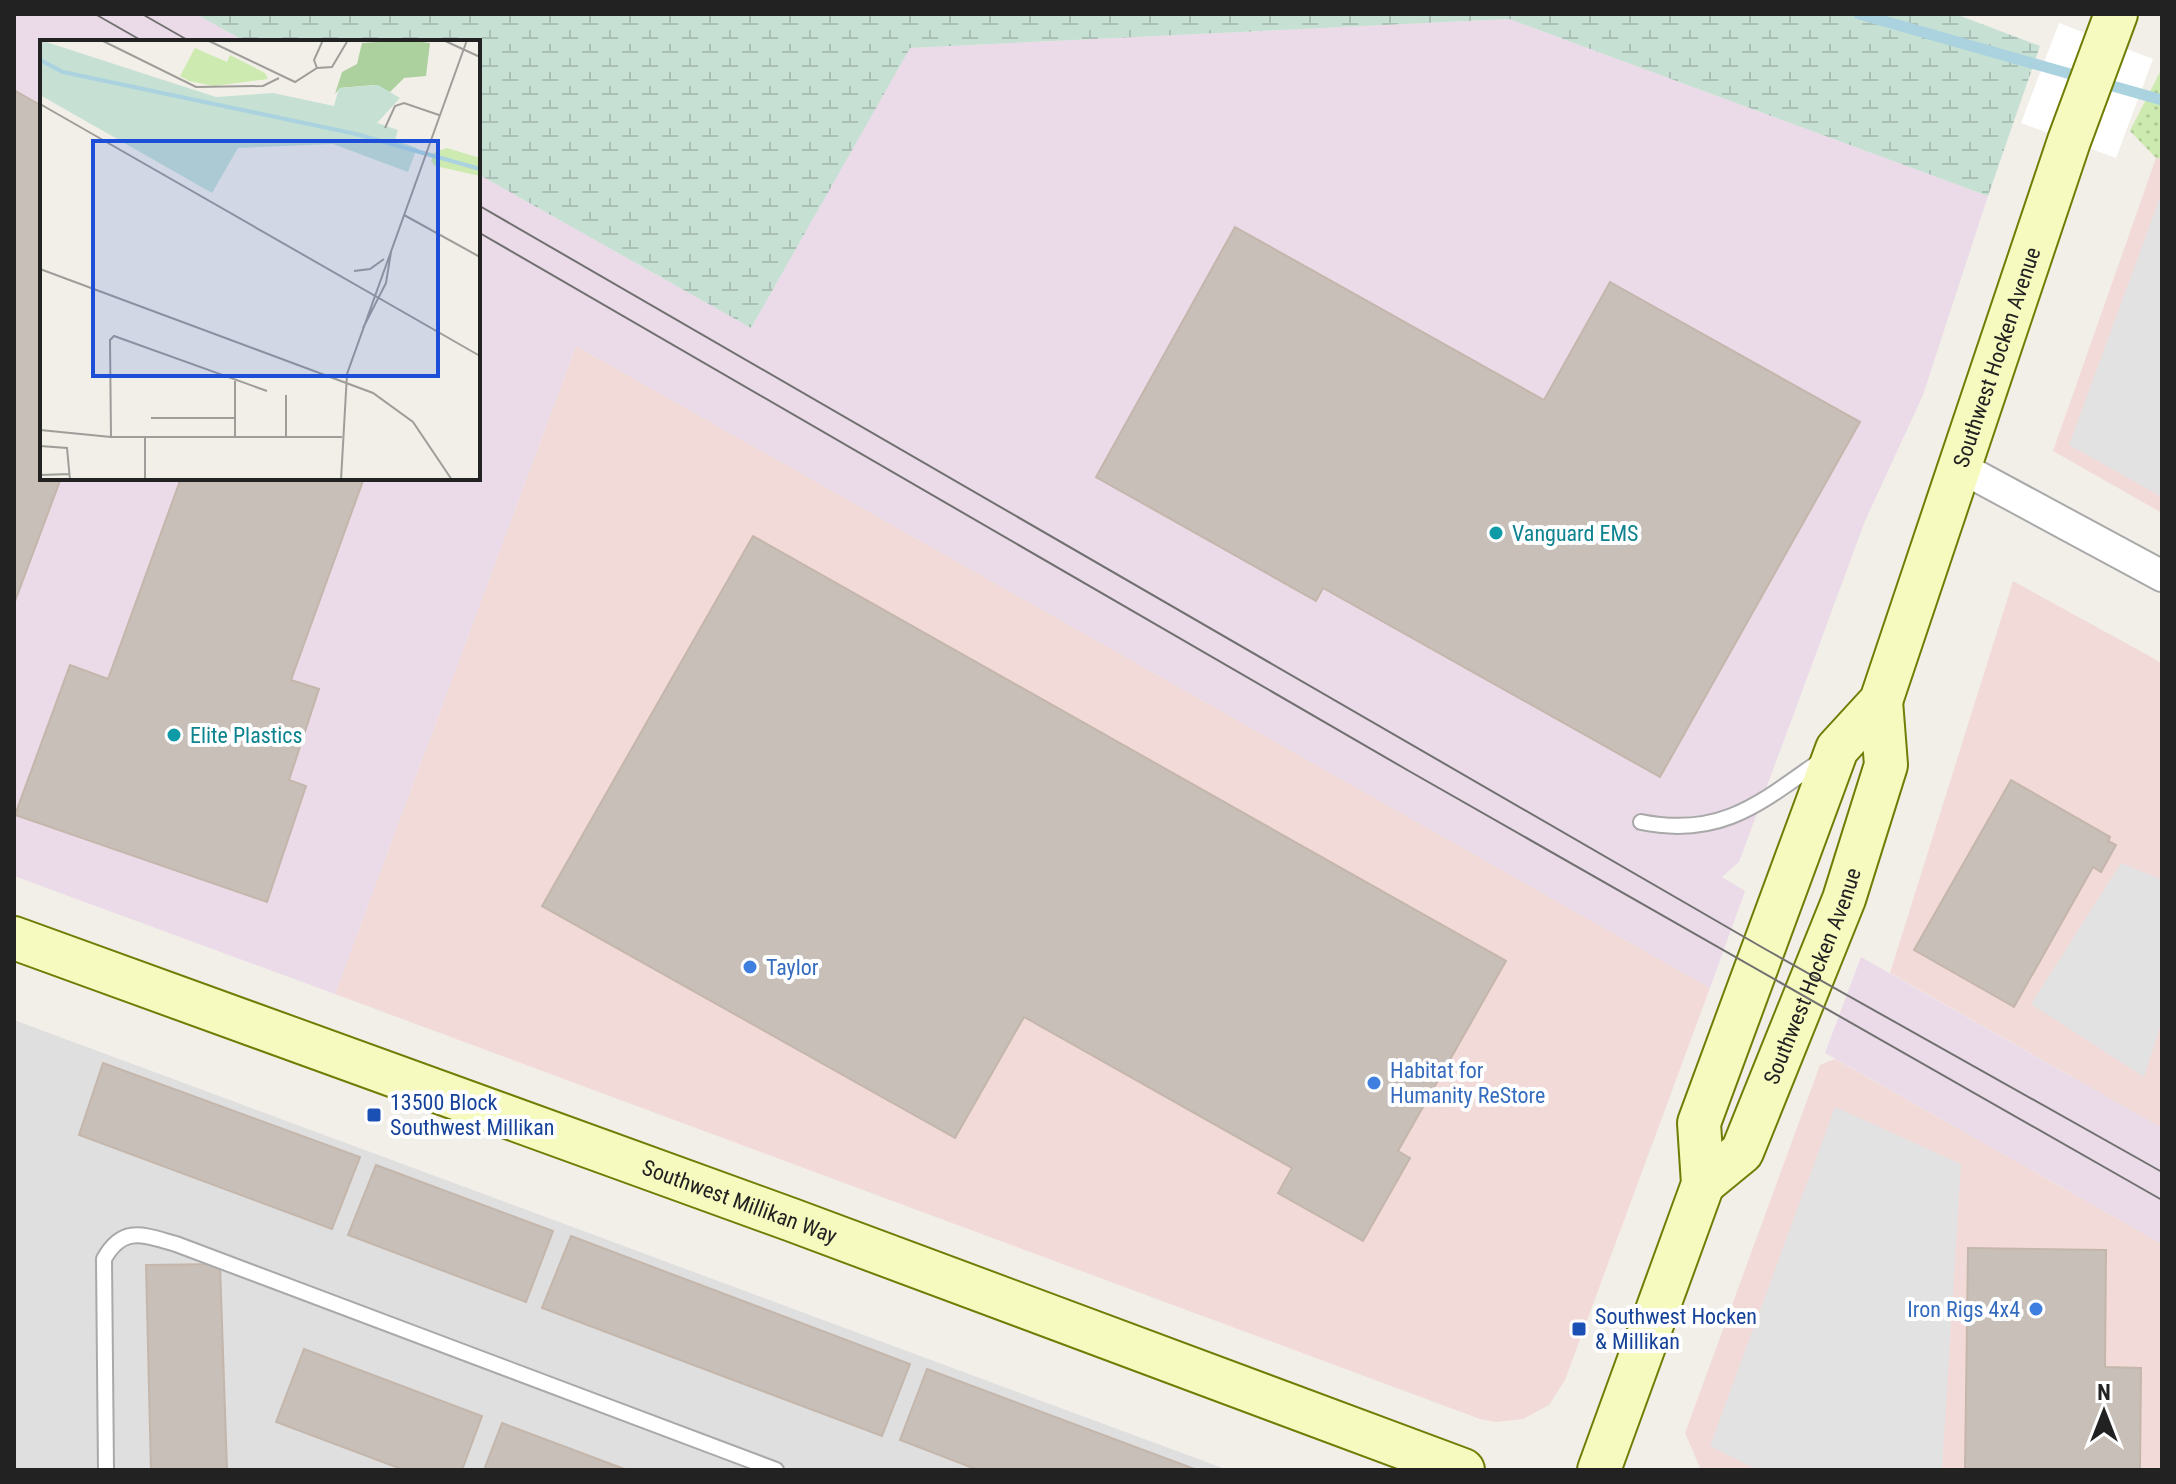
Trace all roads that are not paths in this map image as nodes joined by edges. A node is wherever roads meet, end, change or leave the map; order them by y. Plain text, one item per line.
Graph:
1 (2111, 28) edge
2 (1960, 467) junction
3 (2162, 576) edge
4 (1881, 701) junction
5 (1837, 749) junction
6 (1641, 822) dead end
7 (14, 938) edge
8 (1703, 1184) junction
9 (106, 1470) edge
10 (776, 1470) edge
11 (1463, 1470) edge
12 (1599, 1470) edge

1 - 2 street, Southwest Hocken Avenue
2 - 3 street
2 - 4 street, Southwest Hocken Avenue
4 - 5 street, Southwest Hocken Avenue
4 - 8 street, Southwest Hocken Avenue
5 - 6 lane
5 - 8 street, Southwest Hocken Avenue
7 - 11 street, Southwest Millikan Way
8 - 12 street, Southwest Hocken Avenue
9 - 10 lane

